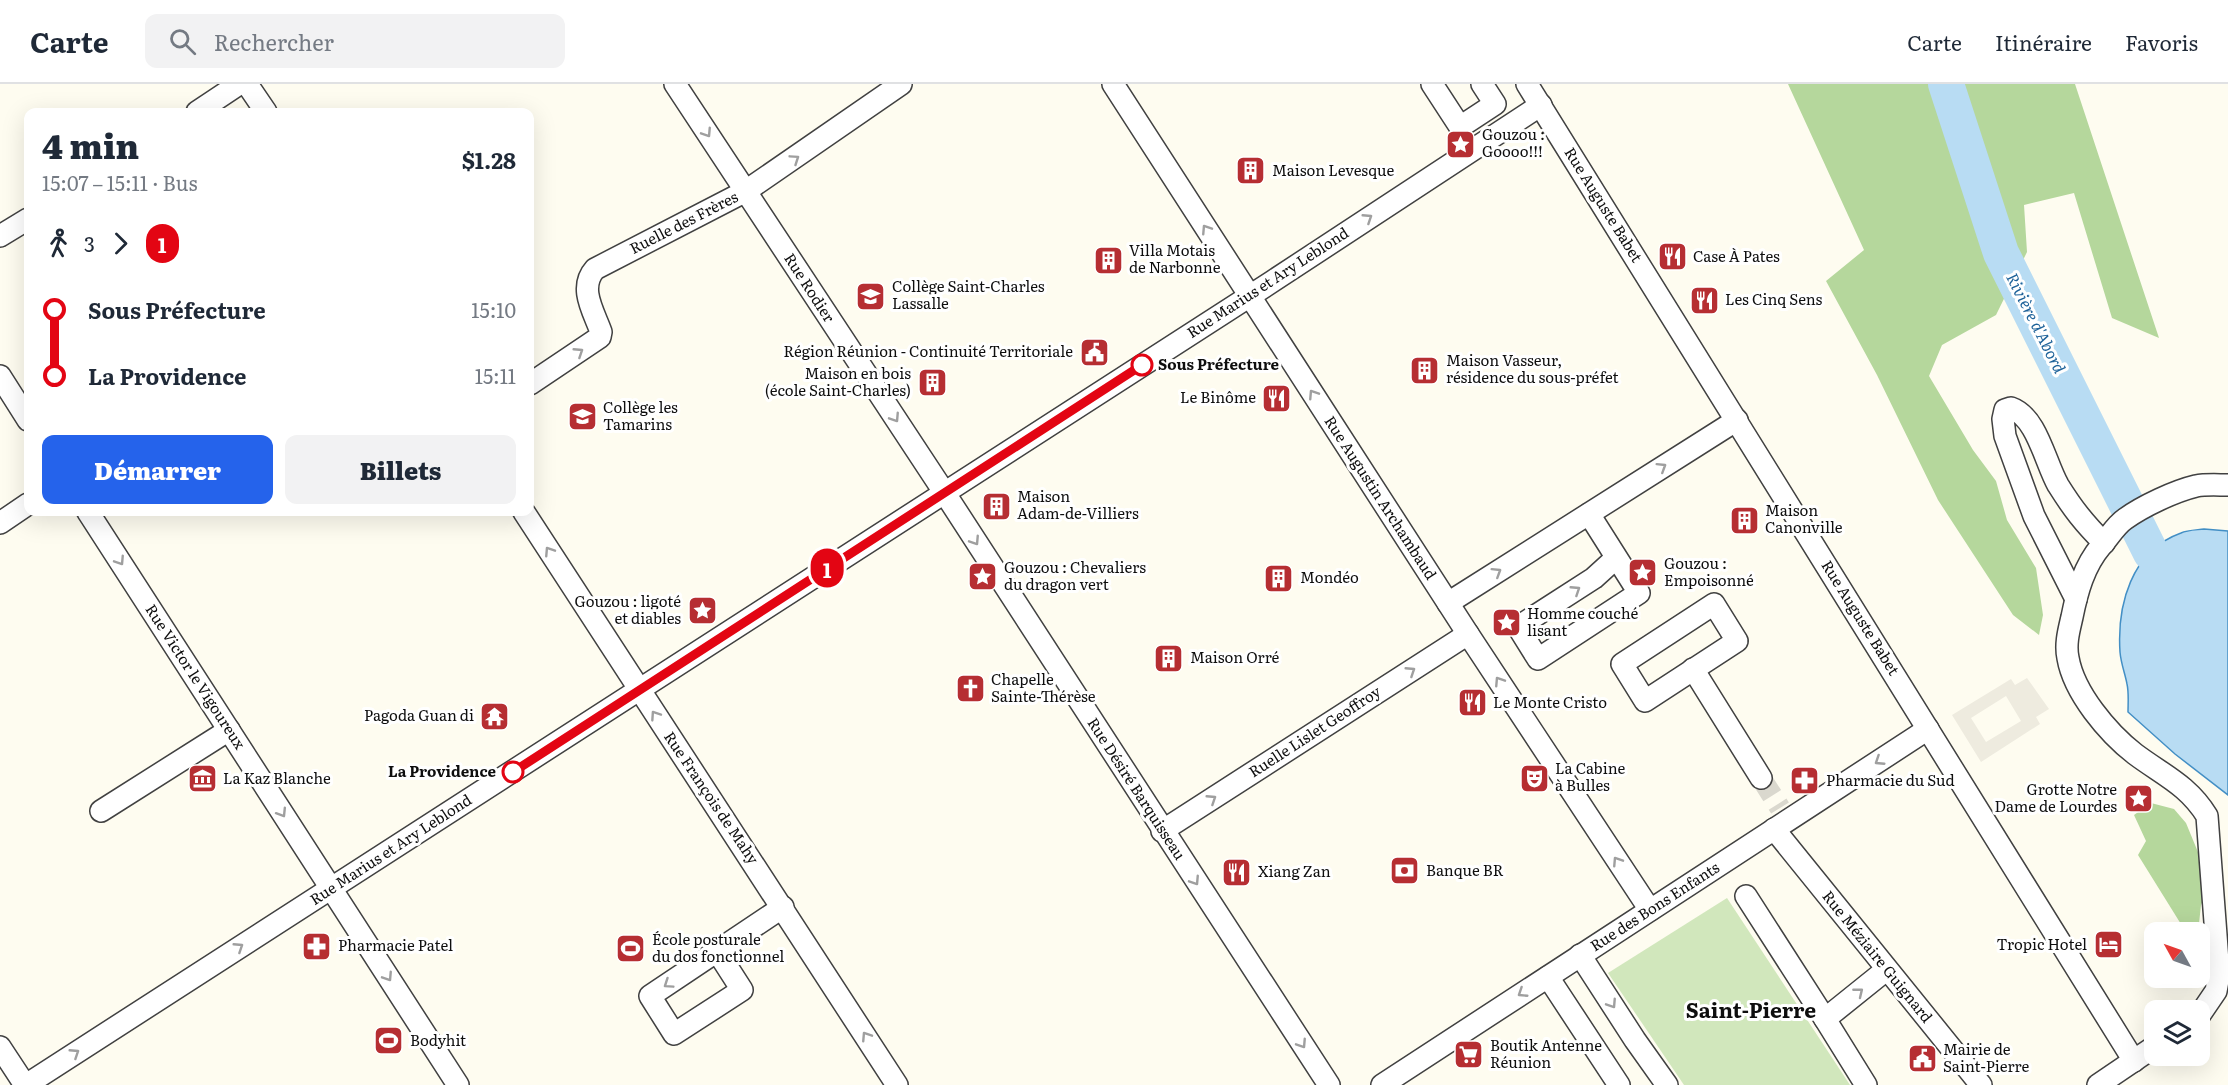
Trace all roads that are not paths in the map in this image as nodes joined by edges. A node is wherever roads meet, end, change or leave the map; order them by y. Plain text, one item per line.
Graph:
1 (239, 84) edge
2 (248, 84) edge
3 (675, 84) edge
4 (901, 84) edge
5 (1113, 84) edge
6 (1432, 84) edge
7 (1482, 84) edge
8 (1527, 84) edge
9 (1541, 105) junction
10 (203, 108) edge
11 (263, 108) edge
12 (1460, 127) junction
13 (1474, 149) junction
14 (746, 191) junction
15 (24, 221) edge
16 (0, 236) edge
17 (1249, 296) junction
18 (0, 376) edge
19 (534, 381) edge
20 (24, 414) edge
21 (1737, 420) junction
22 (2228, 485) edge
23 (944, 492) junction
24 (24, 507) edge
25 (1589, 514) junction
26 (91, 516) edge
27 (527, 516) edge
28 (0, 523) edge
29 (2104, 543) junction
30 (1616, 558) junction
31 (2076, 599) junction
32 (1448, 603) junction
33 (1468, 634) junction
34 (1693, 669) junction
35 (639, 690) junction
36 (226, 726) junction
37 (1928, 729) junction
38 (1761, 777) tunnel mouth
39 (98, 807) dead end
40 (1780, 819) junction
41 (1162, 831) junction
42 (330, 889) junction
43 (1746, 896) dead end
44 (783, 907) junction
45 (1650, 910) junction
46 (717, 951) dead end
47 (1580, 955) junction
48 (1886, 970) junction
49 (1548, 977) junction
50 (2222, 993) edge
51 (2210, 1005) edge
52 (1825, 1019) junction
53 (0, 1047) edge
54 (2144, 1054) edge
55 (2134, 1061) junction
56 (25, 1085) edge
57 (458, 1085) edge
58 (897, 1085) edge
59 (1329, 1085) edge
60 (1382, 1085) edge
61 (1619, 1085) edge
62 (1667, 1085) edge
63 (1866, 1085) edge
64 (1981, 1085) edge
65 (2098, 1085) edge

1 - 10 street
2 - 11 street
3 -> 14 street, Rue Rodier
14 -> 4 street, Ruelle des Frères
17 -> 5 street, Rue Augustin Archambaud
6 - 12 street
7 - 12 street
8 - 9 street, Rue Auguste Babet
9 - 13 street, Rue Marius et Ary Leblond
9 - 21 street, Rue Auguste Babet
12 - 13 street
17 -> 13 street, Rue Marius et Ary Leblond
19 -> 14 street, Ruelle des Frères
14 -> 23 street, Rue Rodier
15 - 16 street
17 - 23 street, Rue Marius et Ary Leblond
32 -> 17 street, Rue Augustin Archambaud
18 - 20 street
25 -> 21 street
21 - 37 street, Rue Auguste Babet
22 - 29 street
23 - 35 street, Rue Marius et Ary Leblond
23 -> 41 street, Rue Désiré Barquisseau
24 - 28 street
25 - 30 street
32 -> 25 street
26 -> 36 street, Rue Victor le Vigoureux
35 -> 27 street, Rue François de Mahy
29 - 31 street
29 - 31 street
30 -> 30 street
31 - 50 street
32 - 33 street, Rue Augustin Archambaud
41 -> 33 street, Ruelle Lislet Geoffroy
45 -> 33 street, Rue Augustin Archambaud
34 - 34 street
34 - 38 street
35 - 42 street, Rue Marius et Ary Leblond
44 -> 35 street, Rue François de Mahy
36 - 39 street
36 -> 42 street, Rue Victor le Vigoureux
37 -> 40 street, Rue des Bons Enfants
37 - 55 street, Rue Auguste Babet
40 - 45 street, Rue des Bons Enfants
40 - 48 street, Rue Méziaire Guignard
41 -> 59 street, Rue Désiré Barquisseau
56 -> 42 street, Rue Marius et Ary Leblond
42 -> 57 street, Rue Victor le Vigoureux
43 - 52 street
44 - 46 street
58 -> 44 street, Rue François de Mahy
45 - 47 street, Rue des Bons Enfants
47 - 49 street, Rue des Bons Enfants
47 -> 62 street
52 -> 48 street
48 - 64 street, Rue Méziaire Guignard
49 -> 60 street, Rue des Bons Enfants
49 - 61 street
50 - 51 street
52 - 63 street
53 - 56 street
54 - 55 street
55 - 65 street

